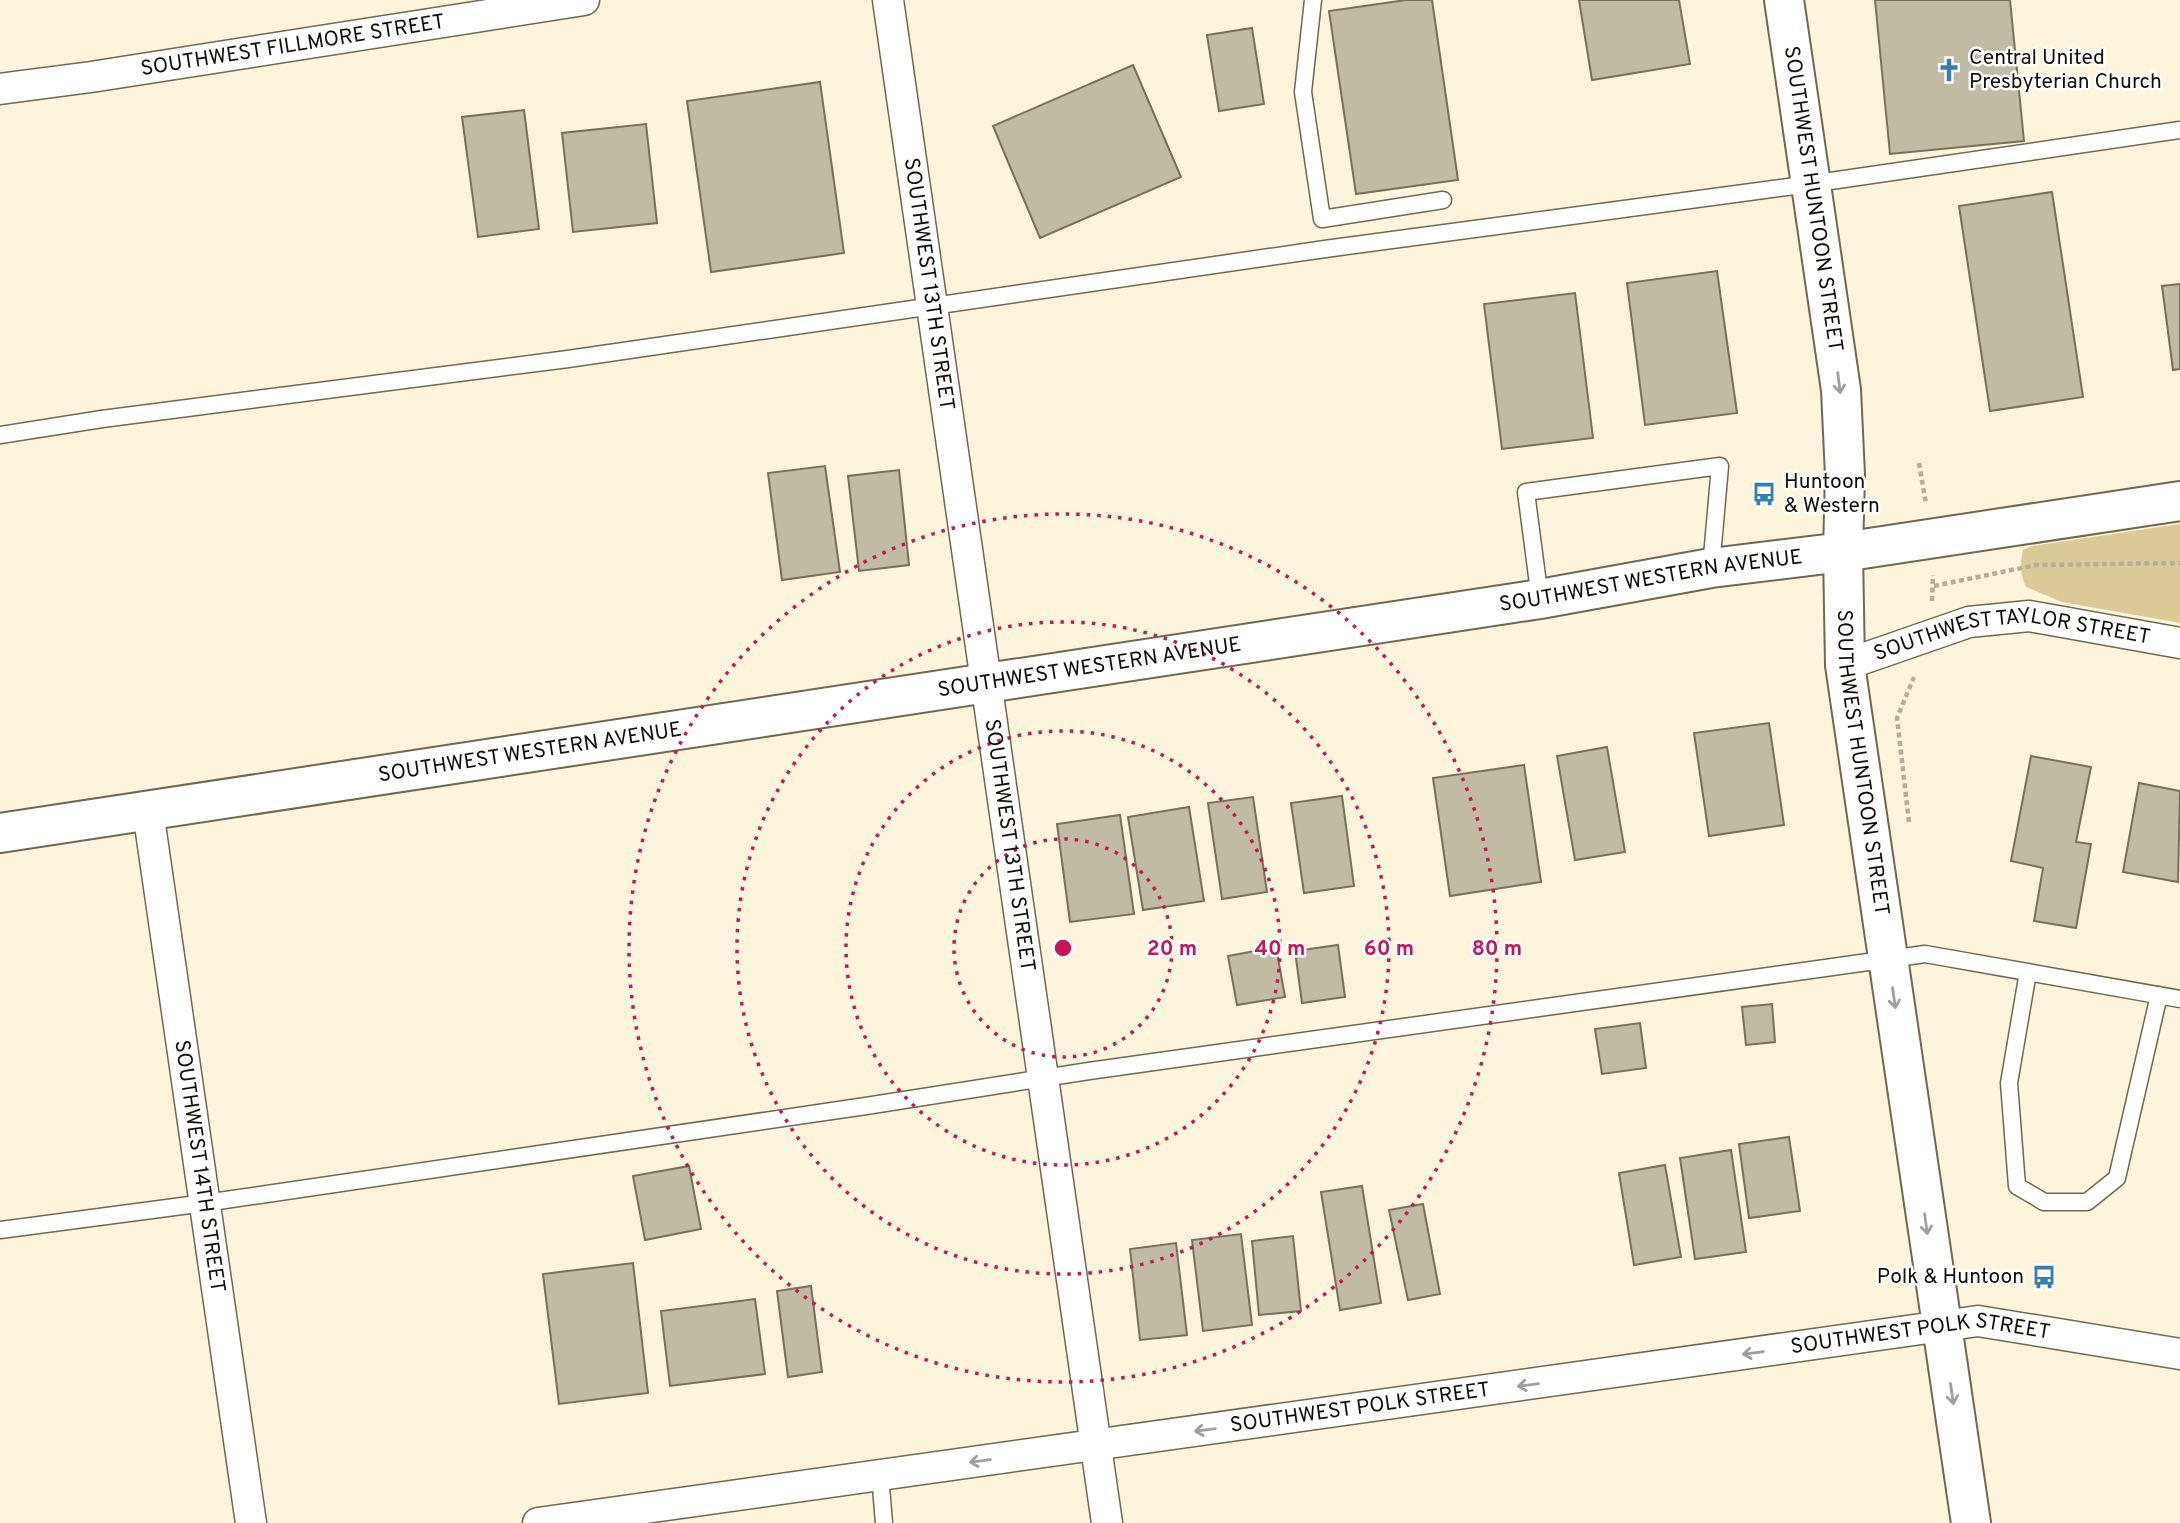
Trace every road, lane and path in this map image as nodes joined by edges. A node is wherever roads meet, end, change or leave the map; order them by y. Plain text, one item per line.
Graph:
1 (584, 0) edge
2 (888, 0) edge
3 (1313, 0) edge
4 (1784, 0) edge
5 (0, 89) edge
6 (2180, 130) edge
7 (1811, 184) junction
8 (1443, 200) dead end
9 (932, 305) junction
10 (0, 435) edge
11 (1919, 464) dead end
12 (2180, 501) edge
13 (1931, 539) junction
14 (1843, 552) junction
15 (2180, 563) edge
16 (1711, 568) junction
17 (1934, 586) junction
18 (1540, 599) junction
19 (1927, 636) junction
20 (2180, 643) edge
21 (1845, 665) junction
22 (986, 683) junction
23 (148, 811) junction
24 (1909, 823) dead end
25 (0, 833) edge
26 (1889, 961) junction
27 (2028, 972) junction
28 (2159, 995) junction
29 (2180, 999) edge
30 (1044, 1078) junction
31 (205, 1203) junction
32 (0, 1230) edge
33 (1942, 1327) junction
34 (2180, 1354) edge
35 (1096, 1445) junction
36 (880, 1475) junction
37 (251, 1523) edge
38 (538, 1523) edge
39 (884, 1523) edge
40 (1107, 1523) edge
41 (1971, 1523) edge

1 - 5 street, SOUTHWEST FILLMORE STREET
2 - 9 street, SOUTHWEST 13TH STREET
3 - 8 lane
4 - 7 street, SOUTHWEST HUNTOON STREET
6 - 7 lane
7 - 9 lane
7 -> 14 street, SOUTHWEST HUNTOON STREET
9 - 10 lane
9 - 22 street, SOUTHWEST 13TH STREET
11 - 13 path
12 - 13 street, SOUTHWEST WESTERN AVENUE
13 - 14 street, SOUTHWEST WESTERN AVENUE
13 - 17 path
14 - 16 street, SOUTHWEST WESTERN AVENUE
14 - 21 street, SOUTHWEST HUNTOON STREET
15 - 17 path
16 - 18 street, SOUTHWEST WESTERN AVENUE
16 - 18 lane
17 - 19 path
18 - 22 street, SOUTHWEST WESTERN AVENUE
19 - 20 street, SOUTHWEST TAYLOR STREET
19 - 21 street, SOUTHWEST TAYLOR STREET
19 - 24 path
21 - 26 street, SOUTHWEST HUNTOON STREET
22 - 23 street, SOUTHWEST WESTERN AVENUE
22 - 30 street, SOUTHWEST 13TH STREET
23 - 25 street, SOUTHWEST WESTERN AVENUE
23 - 31 street, SOUTHWEST 14TH STREET
26 - 27 lane
26 - 30 lane
26 -> 33 street, SOUTHWEST HUNTOON STREET
27 - 28 lane
27 - 28 lane
28 - 29 lane
30 - 31 lane
30 - 35 street, SOUTHWEST 13TH STREET
31 - 32 lane
31 - 37 street, SOUTHWEST 14TH STREET
33 - 34 street, SOUTHWEST POLK STREET
33 -> 35 street, SOUTHWEST POLK STREET
33 -> 41 street, SOUTHWEST HUNTOON STREET
35 -> 36 street, SOUTHWEST POLK STREET
35 - 40 street, SOUTHWEST 13TH STREET
36 - 38 street, SOUTHWEST POLK STREET
36 - 39 lane

